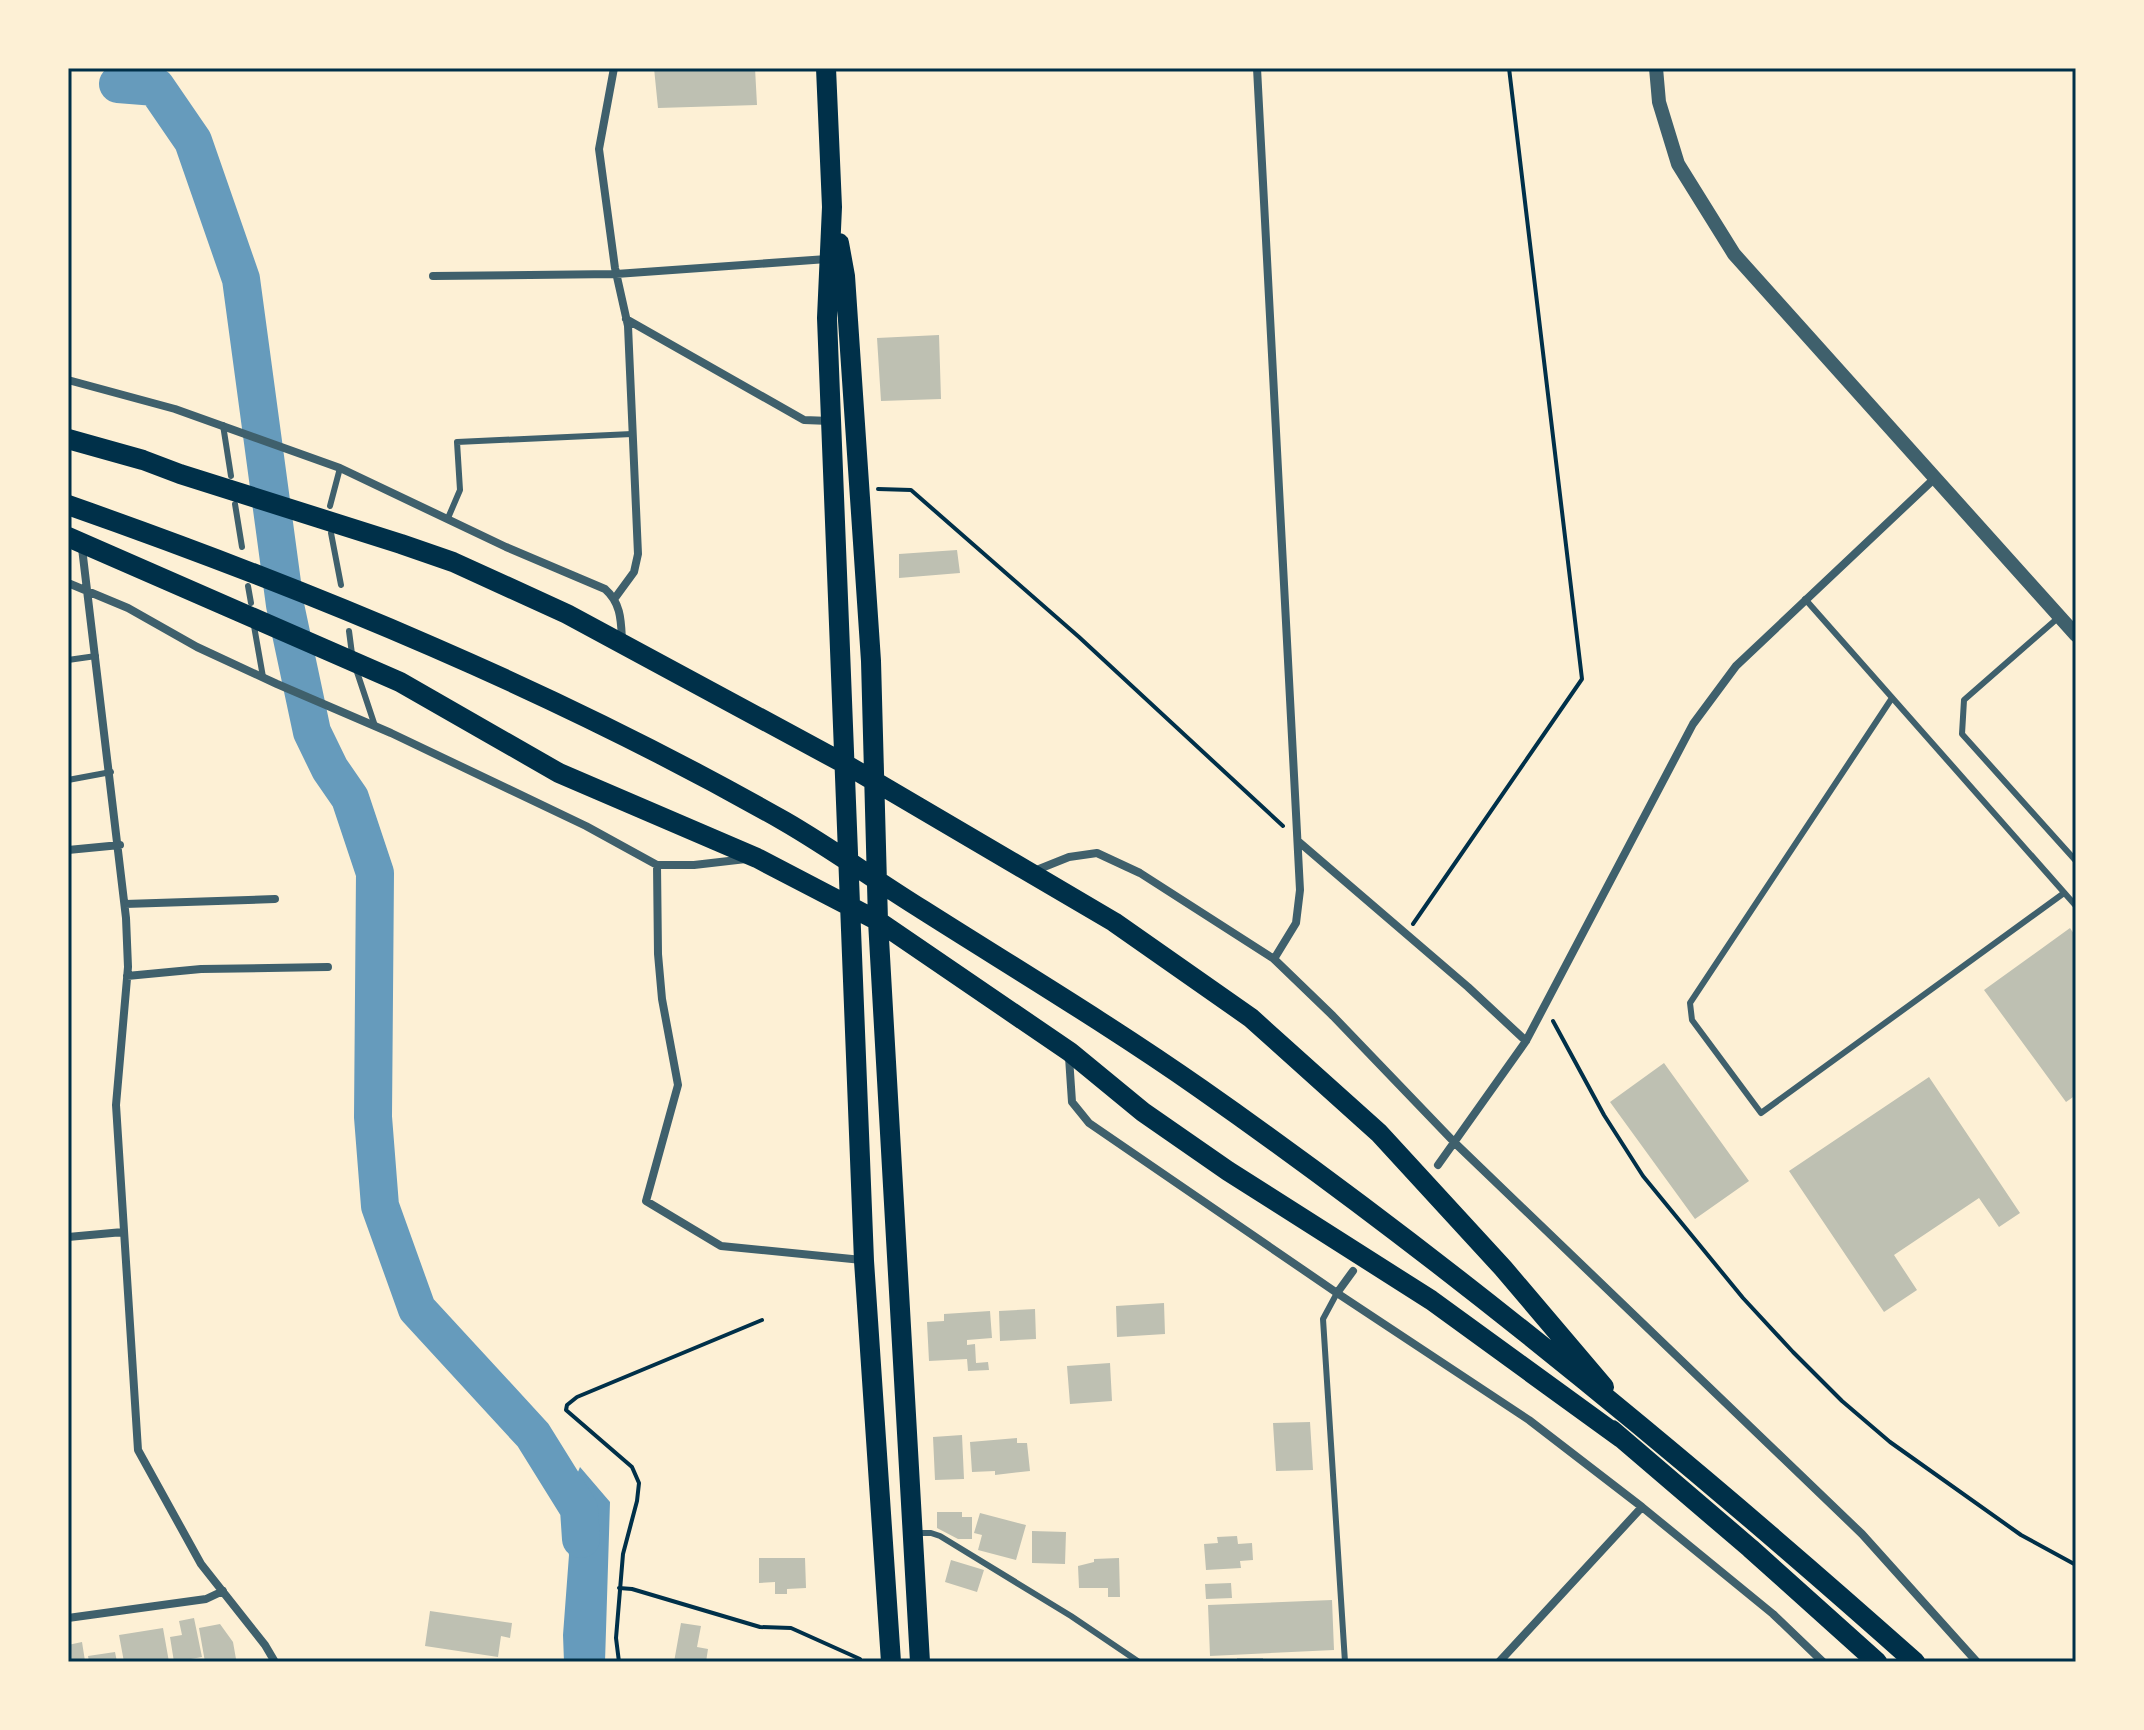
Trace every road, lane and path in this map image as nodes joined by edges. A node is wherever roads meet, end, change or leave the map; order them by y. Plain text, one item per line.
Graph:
1 (614, 68) edge
2 (826, 68) edge
3 (1257, 68) edge
4 (1509, 68) edge
5 (1656, 68) edge
6 (832, 207) junction
7 (829, 259) junction
8 (616, 274) junction
9 (433, 276) dead end
10 (626, 319) junction
11 (68, 380) edge
12 (831, 421) junction
13 (223, 425) junction
14 (632, 434) junction
15 (68, 439) edge
16 (340, 468) junction
17 (231, 476) dead end
18 (1935, 478) junction
19 (859, 490) junction
20 (240, 499) junction
21 (68, 505) edge
22 (323, 511) junction
23 (448, 518) junction
24 (331, 533) dead end
25 (75, 542) edge
26 (242, 547) dead end
27 (253, 580) junction
28 (68, 583) edge
29 (341, 585) dead end
30 (87, 590) junction
31 (615, 598) junction
32 (1805, 599) junction
33 (255, 616) junction
34 (2059, 617) junction
35 (349, 631) dead end
36 (2076, 635) edge
37 (622, 645) junction
38 (346, 654) junction
39 (96, 656) junction
40 (68, 660) edge
41 (357, 672) dead end
42 (263, 677) junction
43 (1892, 698) junction
44 (375, 726) junction
45 (845, 764) junction
46 (111, 772) junction
47 (68, 780) edge
48 (874, 782) junction
49 (1299, 842) junction
50 (120, 845) junction
51 (68, 850) edge
52 (757, 858) junction
53 (2076, 861) edge
54 (657, 865) junction
55 (1030, 872) junction
56 (2064, 893) junction
57 (275, 899) dead end
58 (125, 904) junction
59 (850, 906) junction
60 (2076, 906) edge
61 (878, 921) junction
62 (1406, 934) junction
63 (1274, 959) junction
64 (328, 967) dead end
65 (127, 976) junction
66 (1545, 1005) junction
67 (1526, 1041) junction
68 (1070, 1052) junction
69 (1455, 1143) junction
70 (1438, 1165) dead end
71 (123, 1232) junction
72 (68, 1237) edge
73 (864, 1261) junction
74 (1353, 1271) dead end
75 (1337, 1293) junction
76 (762, 1320) dead end
77 (1628, 1431) junction
78 (1642, 1507) junction
79 (912, 1533) junction
80 (2076, 1565) edge
81 (619, 1588) junction
82 (223, 1591) junction
83 (68, 1618) edge
84 (860, 1659) dead end
85 (275, 1662) edge
86 (619, 1662) edge
87 (891, 1662) edge
88 (920, 1662) edge
89 (1139, 1662) edge
90 (1345, 1662) edge
91 (1499, 1662) edge
92 (1823, 1662) edge
93 (1877, 1662) edge
94 (1915, 1662) edge
95 (1977, 1662) edge

1 - 8 street
2 - 6 highway
3 - 49 street
4 - 62 path
5 - 18 street
6 - 7 highway
6 - 19 highway
7 - 8 street
7 - 12 highway
8 - 9 street
8 - 10 street
10 - 12 street
10 - 14 street
11 - 13 street
12 - 45 highway
13 - 16 street
13 - 17 lane
14 - 23 lane
14 - 31 street
15 - 20 highway
16 - 22 lane
16 - 23 street
18 - 32 street
18 - 34 street
19 - 48 highway
19 - 49 path
20 - 22 highway
20 - 26 lane
21 - 27 highway
22 - 37 highway
23 - 31 street
24 - 29 lane
25 - 30 street
25 - 33 highway
27 - 33 lane
27 - 77 highway
28 - 30 street
30 - 39 street
30 - 42 street
31 - 37 street
32 - 43 lane
32 - 66 street
33 - 38 highway
33 - 42 lane
34 - 36 street
34 - 53 lane
35 - 38 lane
37 - 45 highway
38 - 52 highway
39 - 40 lane
39 - 46 street
41 - 44 lane
42 - 44 street
43 - 56 lane
43 - 56 lane
44 - 54 street
45 - 48 highway
45 - 59 highway
46 - 47 lane
46 - 50 street
48 - 55 highway
48 - 61 highway
49 - 62 street
49 - 63 street
50 - 51 street
50 - 58 street
52 - 54 street
52 - 59 highway
54 - 73 street
55 - 63 street
55 - 77 highway
56 - 60 lane
57 - 58 street
58 - 65 street
59 - 61 highway
59 - 73 highway
61 - 68 highway
61 - 79 highway
62 - 67 street
63 - 69 street
64 - 65 street
65 - 71 street
66 - 67 street
66 - 80 path
67 - 69 street
68 - 75 street
68 - 77 highway
69 - 70 street
69 - 95 street
71 - 72 street
71 - 82 street
73 - 87 highway
74 - 75 street
75 - 78 street
75 - 90 lane
76 - 81 path
77 - 93 highway
77 - 94 highway
78 - 91 street
78 - 92 street
79 - 88 highway
79 - 89 lane
81 - 84 path
81 - 86 path
82 - 83 street
82 - 85 street

